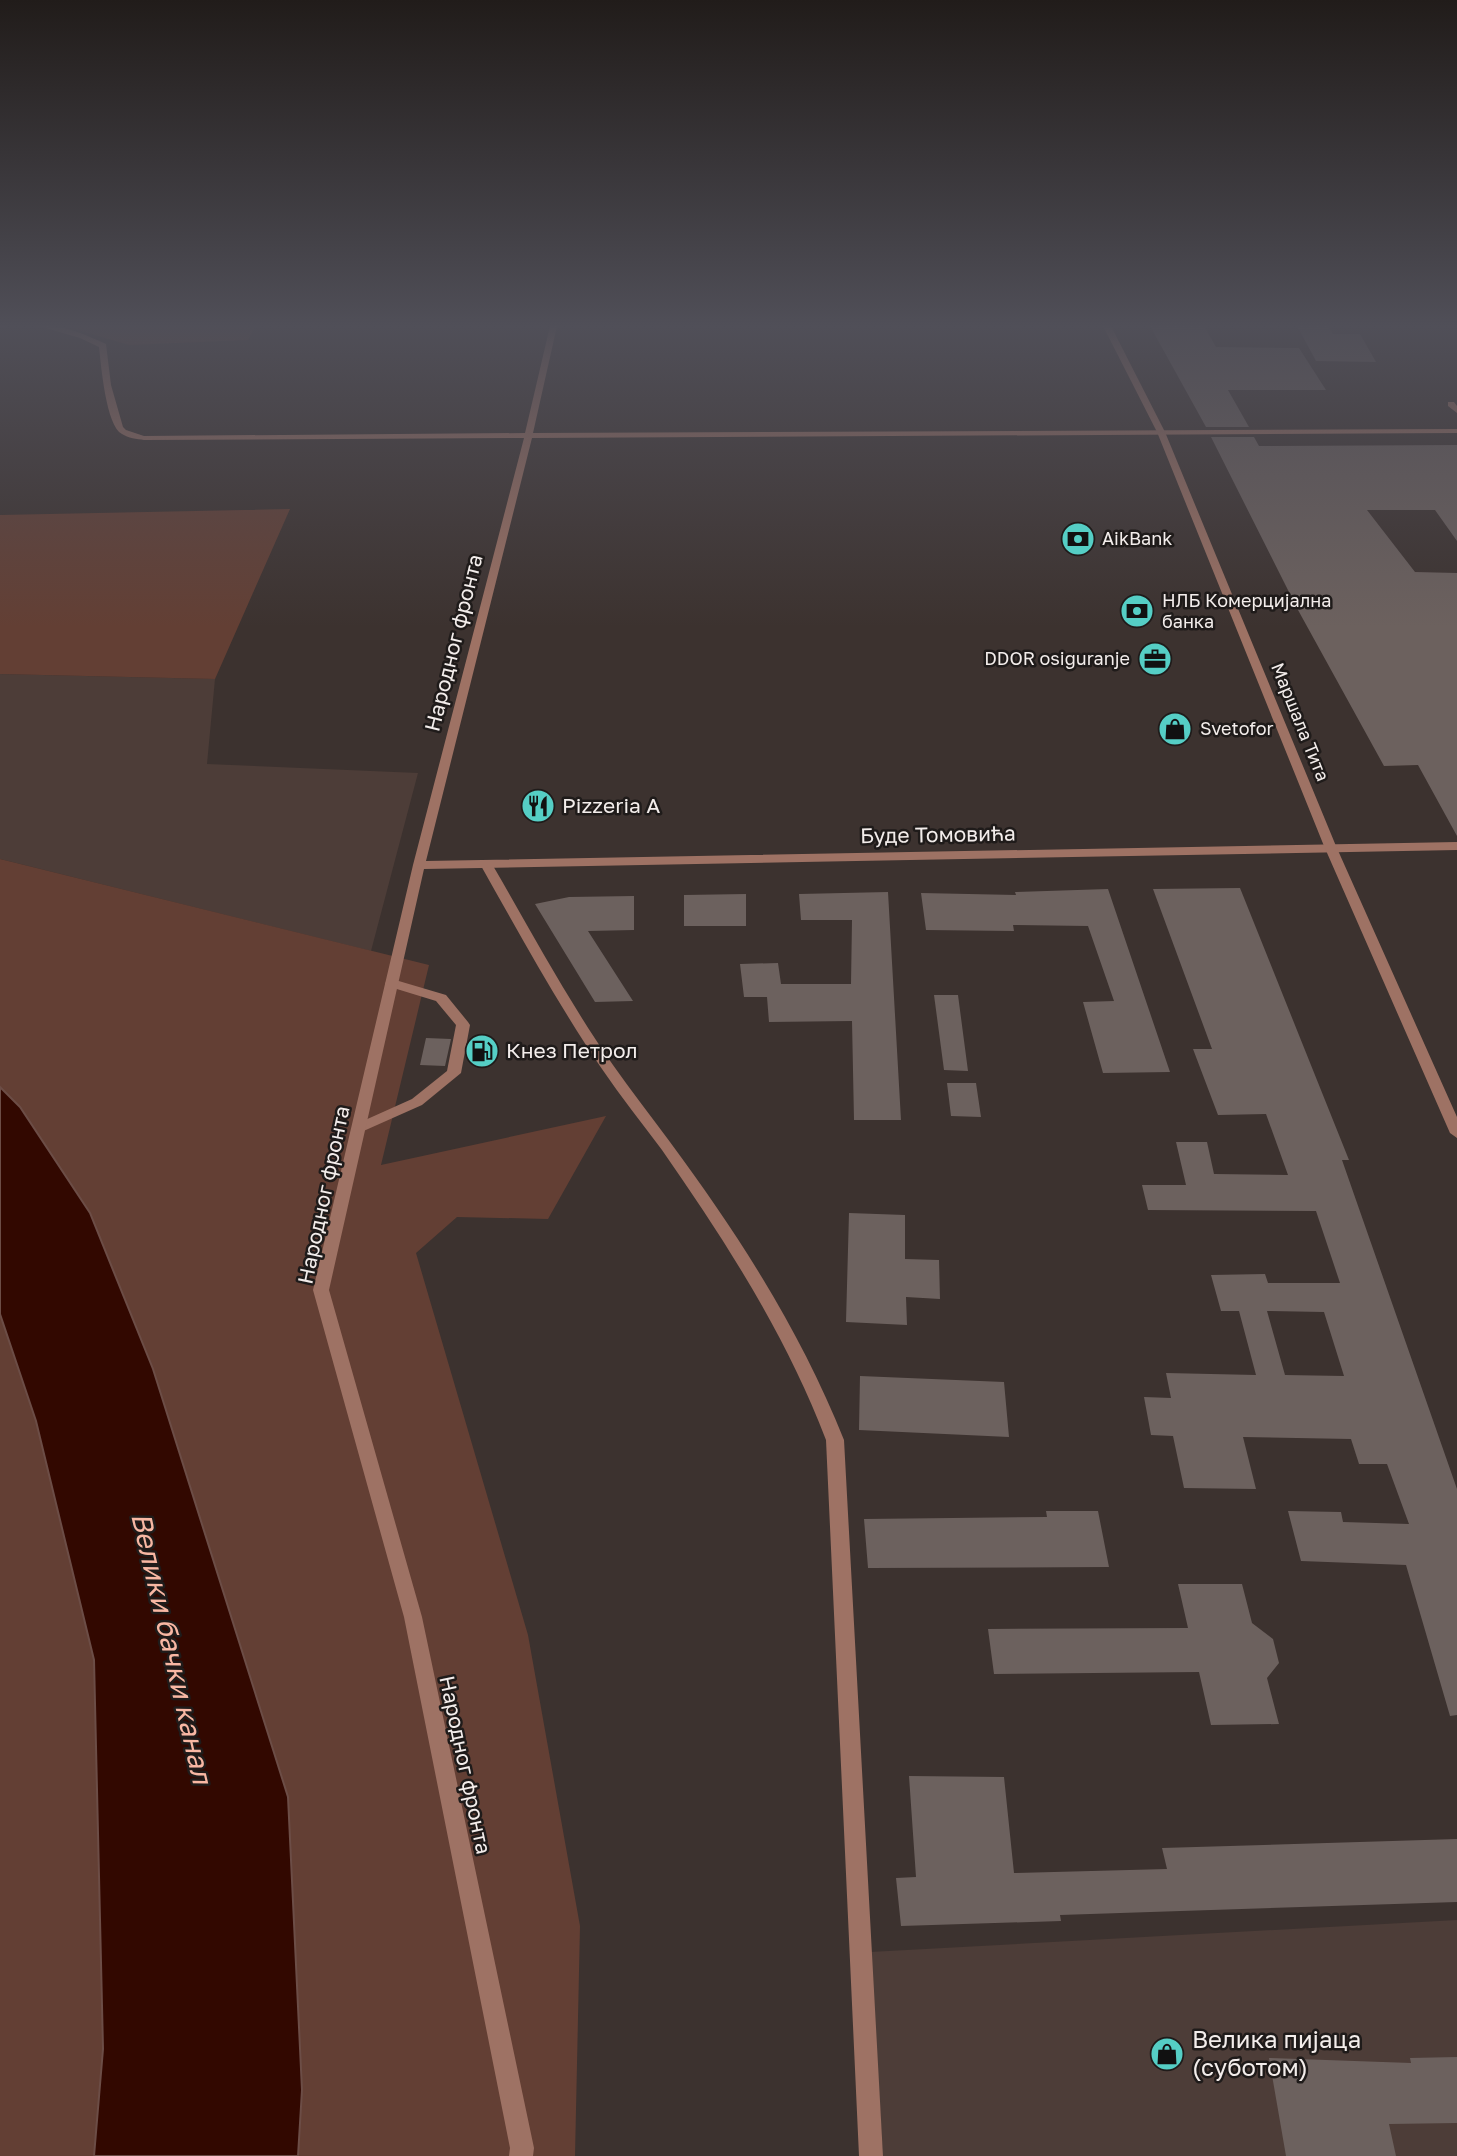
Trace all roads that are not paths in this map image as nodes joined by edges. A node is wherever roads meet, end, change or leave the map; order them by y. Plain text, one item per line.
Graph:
1 (119, 427) edge
2 (530, 427) edge
3 (1158, 427) edge
4 (1457, 431) edge
5 (1161, 432) junction
6 (528, 436) junction
7 (1330, 846) junction
8 (1457, 846) edge
9 (486, 864) junction
10 (419, 865) junction
11 (392, 983) junction
12 (359, 1128) junction
13 (1457, 1133) edge
14 (521, 2156) edge
15 (871, 2156) edge

1 - 6 street
2 - 6 street, Народног фронта
3 - 5 street, Маршала Тита
4 - 5 street
5 - 6 street
5 - 7 street, Маршала Тита
6 - 10 street, Народног фронта
7 - 8 street, Буде Томовића
7 - 9 street, Буде Томовића
7 - 13 street, Маршала Тита
9 - 10 street, Буде Томовића
9 - 15 street
10 - 11 street, Народног фронта
11 - 12 street, Народног фронта
11 - 12 street
12 - 14 street, Народног фронта

